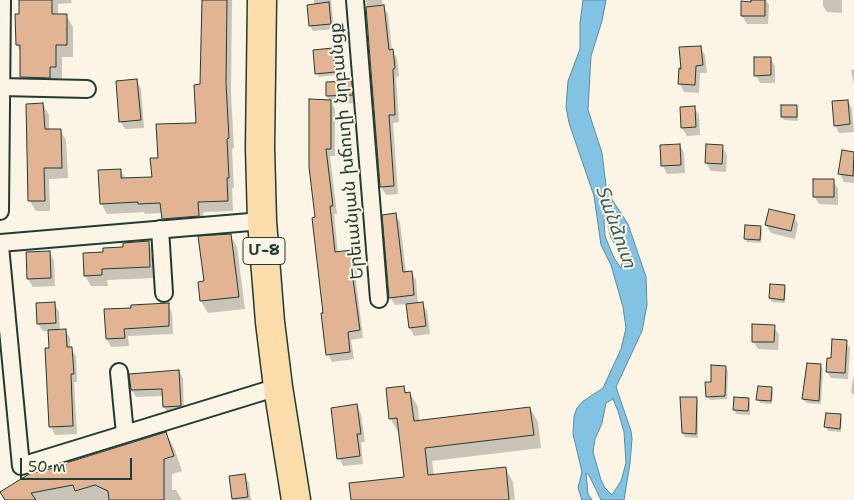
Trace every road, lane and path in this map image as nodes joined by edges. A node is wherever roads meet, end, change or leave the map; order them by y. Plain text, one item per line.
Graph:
1 (2, 0) edge
2 (262, 0) edge
3 (355, 0) edge
4 (1, 86) edge
5 (87, 89) dead end
6 (0, 211) edge
7 (262, 221) junction
8 (160, 230) junction
9 (0, 244) edge
10 (164, 293) dead end
11 (379, 298) dead end
12 (119, 372) dead end
13 (278, 387) junction
14 (125, 434) junction
15 (296, 500) edge

1 - 4 street
2 - 7 highway, Մ-8
3 - 11 street, Երեւանյան խճուղի նրբանցք
4 - 5 street
4 - 6 street
7 - 8 street
7 - 13 highway, Մ-8
8 - 9 street
8 - 10 street
9 - 14 street
12 - 14 street
13 - 14 street
13 - 15 highway, Մ-8

